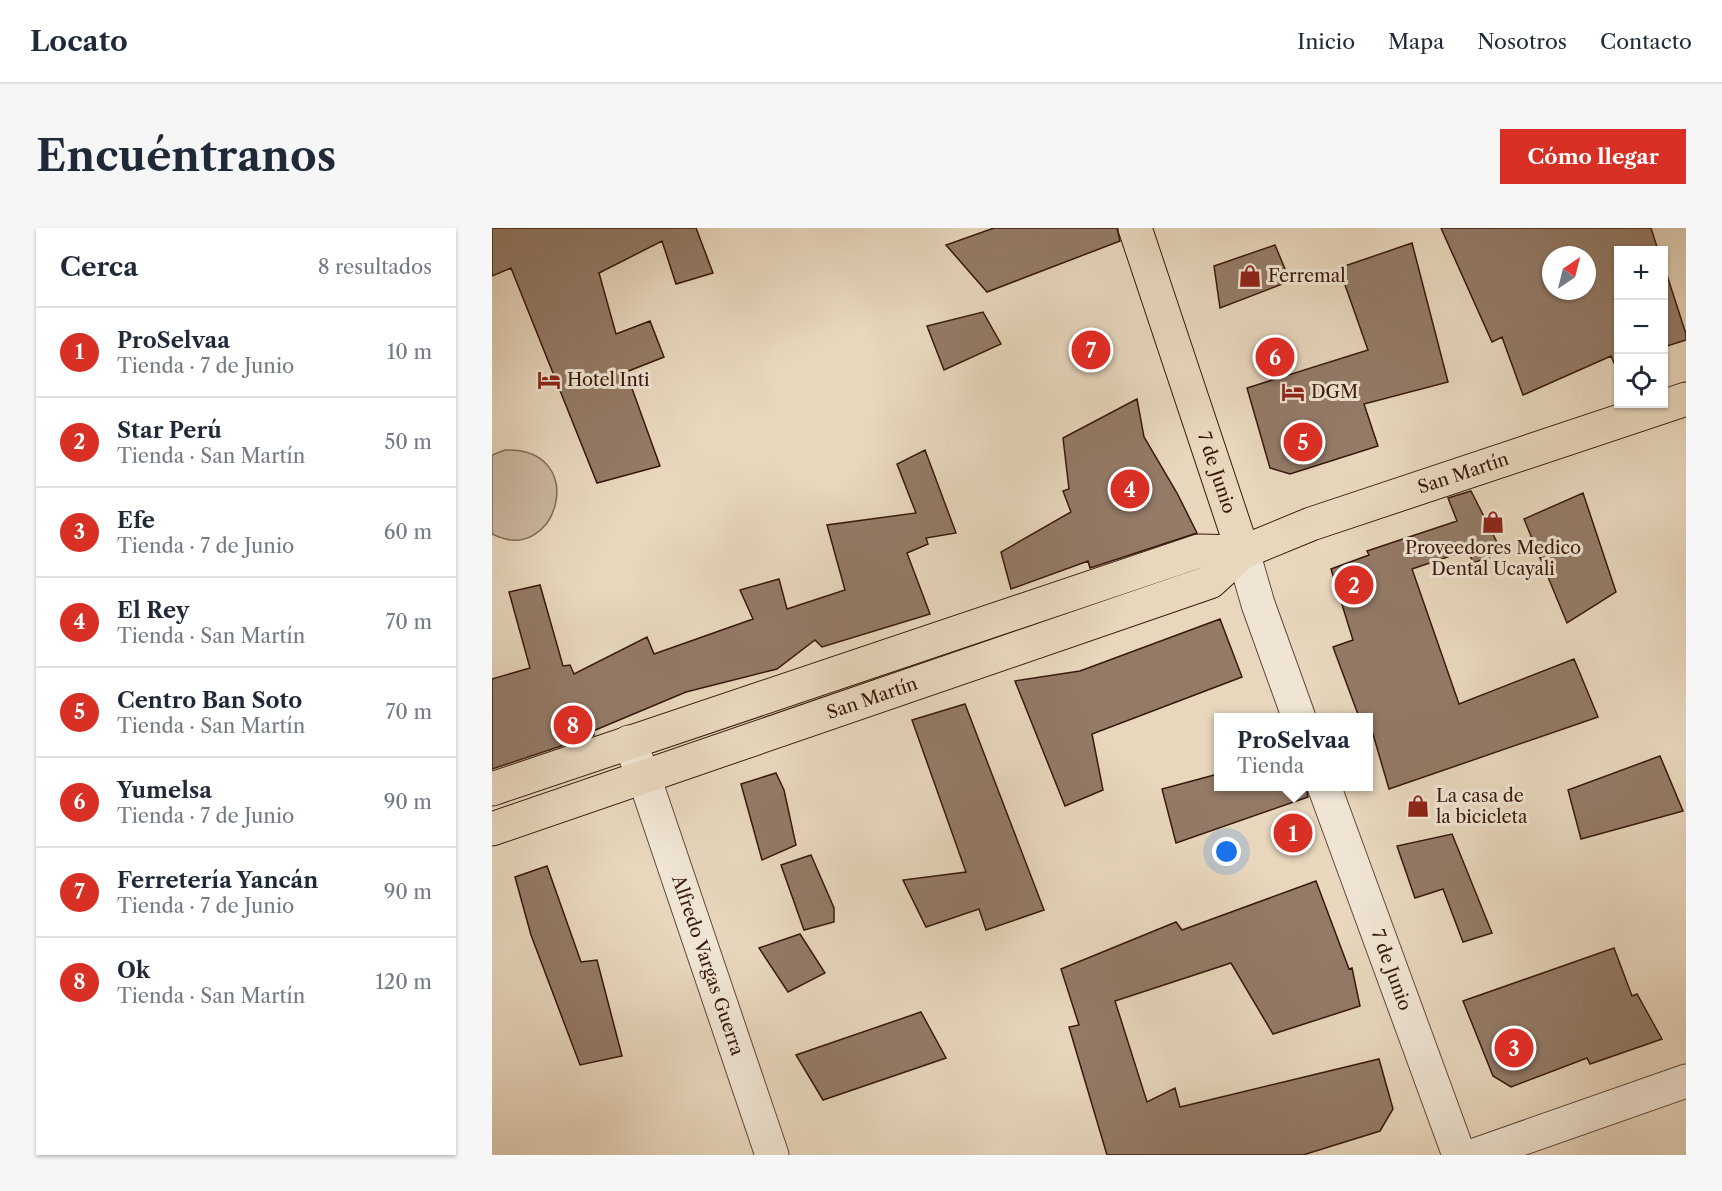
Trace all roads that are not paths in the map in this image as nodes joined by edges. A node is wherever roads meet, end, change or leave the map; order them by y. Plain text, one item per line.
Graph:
1 (1135, 228) edge
2 (1686, 399) edge
3 (1243, 552) junction
4 (1298, 713) edge
5 (629, 742) junction
6 (644, 777) junction
7 (492, 789) edge
8 (1326, 791) edge
9 (492, 829) edge
10 (1686, 1081) edge
11 (772, 1155) edge
12 (1459, 1155) edge
13 (1475, 1155) edge

1 - 3 main road, 7 de Junio
2 - 3 main road, San Martín
3 - 4 street, 7 de Junio
3 - 5 main road, San Martín
3 - 6 main road, San Martín
5 - 6 street, Alfredo Vargas Guerra
5 - 7 main road, San Martín
6 - 9 main road, San Martín
6 - 11 street, Alfredo Vargas Guerra
8 - 12 street, 7 de Junio
10 - 13 street

